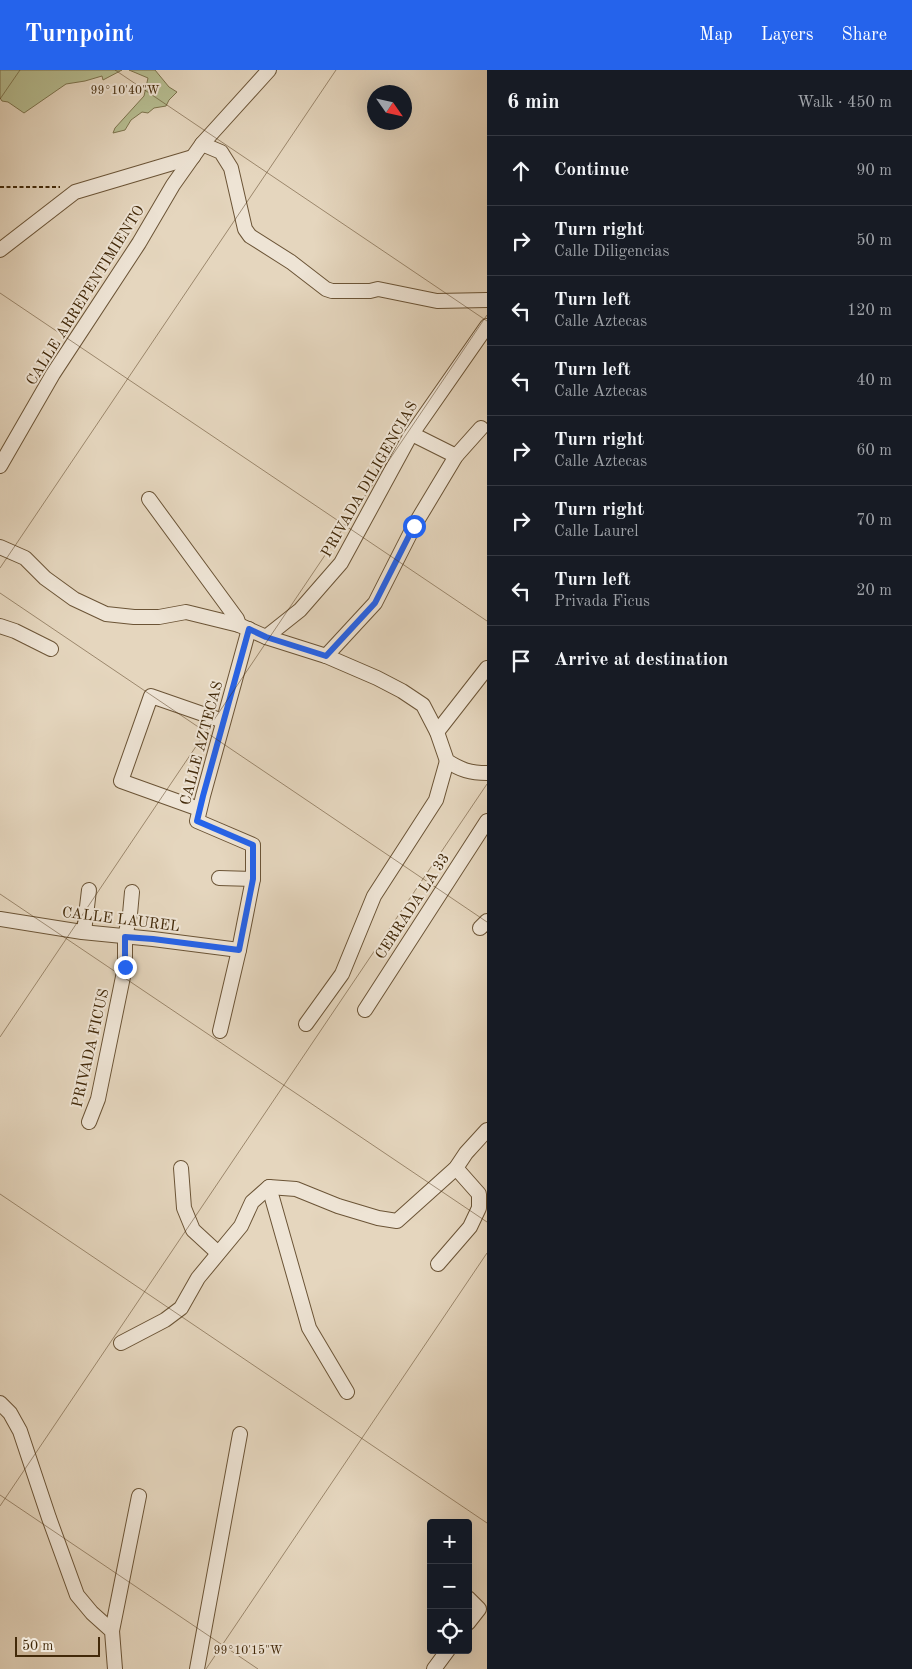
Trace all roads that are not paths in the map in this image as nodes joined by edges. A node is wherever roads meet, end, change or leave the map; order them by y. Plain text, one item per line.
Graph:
1 (269, 70) edge
2 (202, 144) junction
3 (194, 157) junction
4 (0, 250) edge
5 (487, 300) edge
6 (487, 326) edge
7 (481, 428) dead end
8 (412, 434) junction
9 (456, 456) junction
10 (0, 466) edge
11 (149, 499) dead end
12 (0, 547) edge
13 (0, 626) edge
14 (244, 627) junction
15 (266, 637) junction
16 (51, 650) dead end
17 (326, 656) junction
18 (487, 668) edge
19 (223, 721) junction
20 (437, 732) junction
21 (447, 761) junction
22 (487, 773) edge
23 (199, 810) junction
24 (487, 821) edge
25 (218, 878) dead end
26 (253, 879) junction
27 (89, 890) dead end
28 (132, 892) dead end
29 (0, 919) edge
30 (84, 932) junction
31 (125, 937) junction
32 (239, 950) junction
33 (365, 1010) dead end
34 (306, 1024) dead end
35 (220, 1031) dead end
36 (89, 1122) dead end
37 (487, 1130) edge
38 (181, 1168) dead end
39 (456, 1168) junction
40 (269, 1187) junction
41 (218, 1253) junction
42 (438, 1264) dead end
43 (121, 1343) dead end
44 (347, 1392) dead end
45 (0, 1403) edge
46 (240, 1434) dead end
47 (139, 1496) dead end
48 (472, 1601) edge
49 (483, 1611) edge
50 (472, 1620) edge
51 (112, 1631) junction
52 (445, 1654) edge
53 (115, 1669) edge
54 (197, 1669) edge
55 (434, 1669) edge

1 - 2 street, CALLE ARREPENTIMIENTO
2 - 3 street, CALLE ARREPENTIMIENTO
2 - 5 street
3 - 4 street
3 - 10 street, CALLE ARREPENTIMIENTO
6 - 8 street, PRIVADA DILIGENCIAS
7 - 9 street
8 - 9 street
8 - 15 street, PRIVADA DILIGENCIAS
9 - 17 street
11 - 14 street
12 - 14 street
13 - 16 street
14 - 15 street
14 - 19 street, CALLE AZTECAS
15 - 17 street
17 - 20 street
18 - 20 street
19 - 23 street, CALLE AZTECAS
19 - 23 street
20 - 21 street
21 - 22 street
21 - 34 street
23 - 26 street, CALLE AZTECAS
24 - 33 street, CERRADA LA 33
25 - 26 street
26 - 32 street, CALLE AZTECAS
27 - 30 street
28 - 31 street, PRIVADA FICUS
29 - 30 street, CALLE LAUREL
30 - 31 street, CALLE LAUREL
31 - 32 street, CALLE LAUREL
31 - 36 street, PRIVADA FICUS
32 - 35 street, CALLE AZTECAS
37 - 39 street
38 - 41 street
39 - 40 street
39 - 42 street
40 - 41 street
40 - 44 street
41 - 43 street
45 - 51 street
46 - 54 street
47 - 51 street
48 - 49 street
49 - 50 street
51 - 53 street
52 - 55 street

